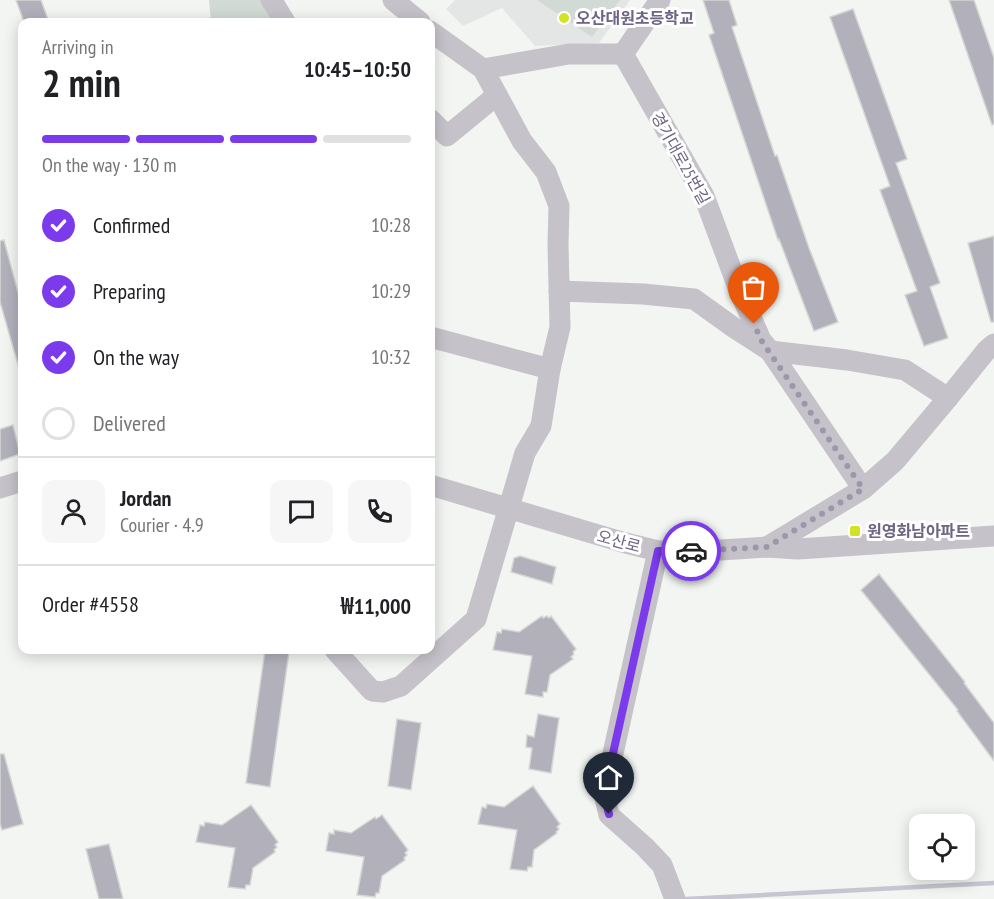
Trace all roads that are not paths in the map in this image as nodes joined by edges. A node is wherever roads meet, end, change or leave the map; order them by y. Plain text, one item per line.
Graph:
1 (271, 0) edge
2 (393, 0) edge
3 (660, 0) edge
4 (282, 18) edge
5 (415, 18) edge
6 (435, 34) edge
7 (623, 54) junction
8 (483, 69) junction
9 (497, 95) junction
10 (435, 124) edge
11 (559, 291) junction
12 (435, 338) edge
13 (994, 344) edge
14 (770, 351) junction
15 (550, 369) junction
16 (948, 398) junction
17 (18, 482) edge
18 (435, 486) edge
19 (0, 488) edge
20 (863, 489) junction
21 (507, 508) junction
22 (994, 536) edge
23 (767, 547) junction
24 (658, 551) junction
25 (339, 654) edge
26 (675, 899) edge

1 - 4 street
2 - 5 street
3 - 7 street
6 - 8 street
7 - 8 street
7 - 14 street, 경기대로25번길
8 - 9 street
9 - 10 street
9 - 11 street
11 - 14 street
11 - 15 street
12 - 15 street
13 - 16 street
14 - 16 street
14 - 20 street, 경기대로25번길
15 - 21 street
16 - 20 street
17 - 19 street
18 - 21 street, 오산로
20 - 23 street
21 - 24 street, 오산로
21 - 25 street
22 - 23 street, 오산로
23 - 24 street, 오산로
24 - 26 street

